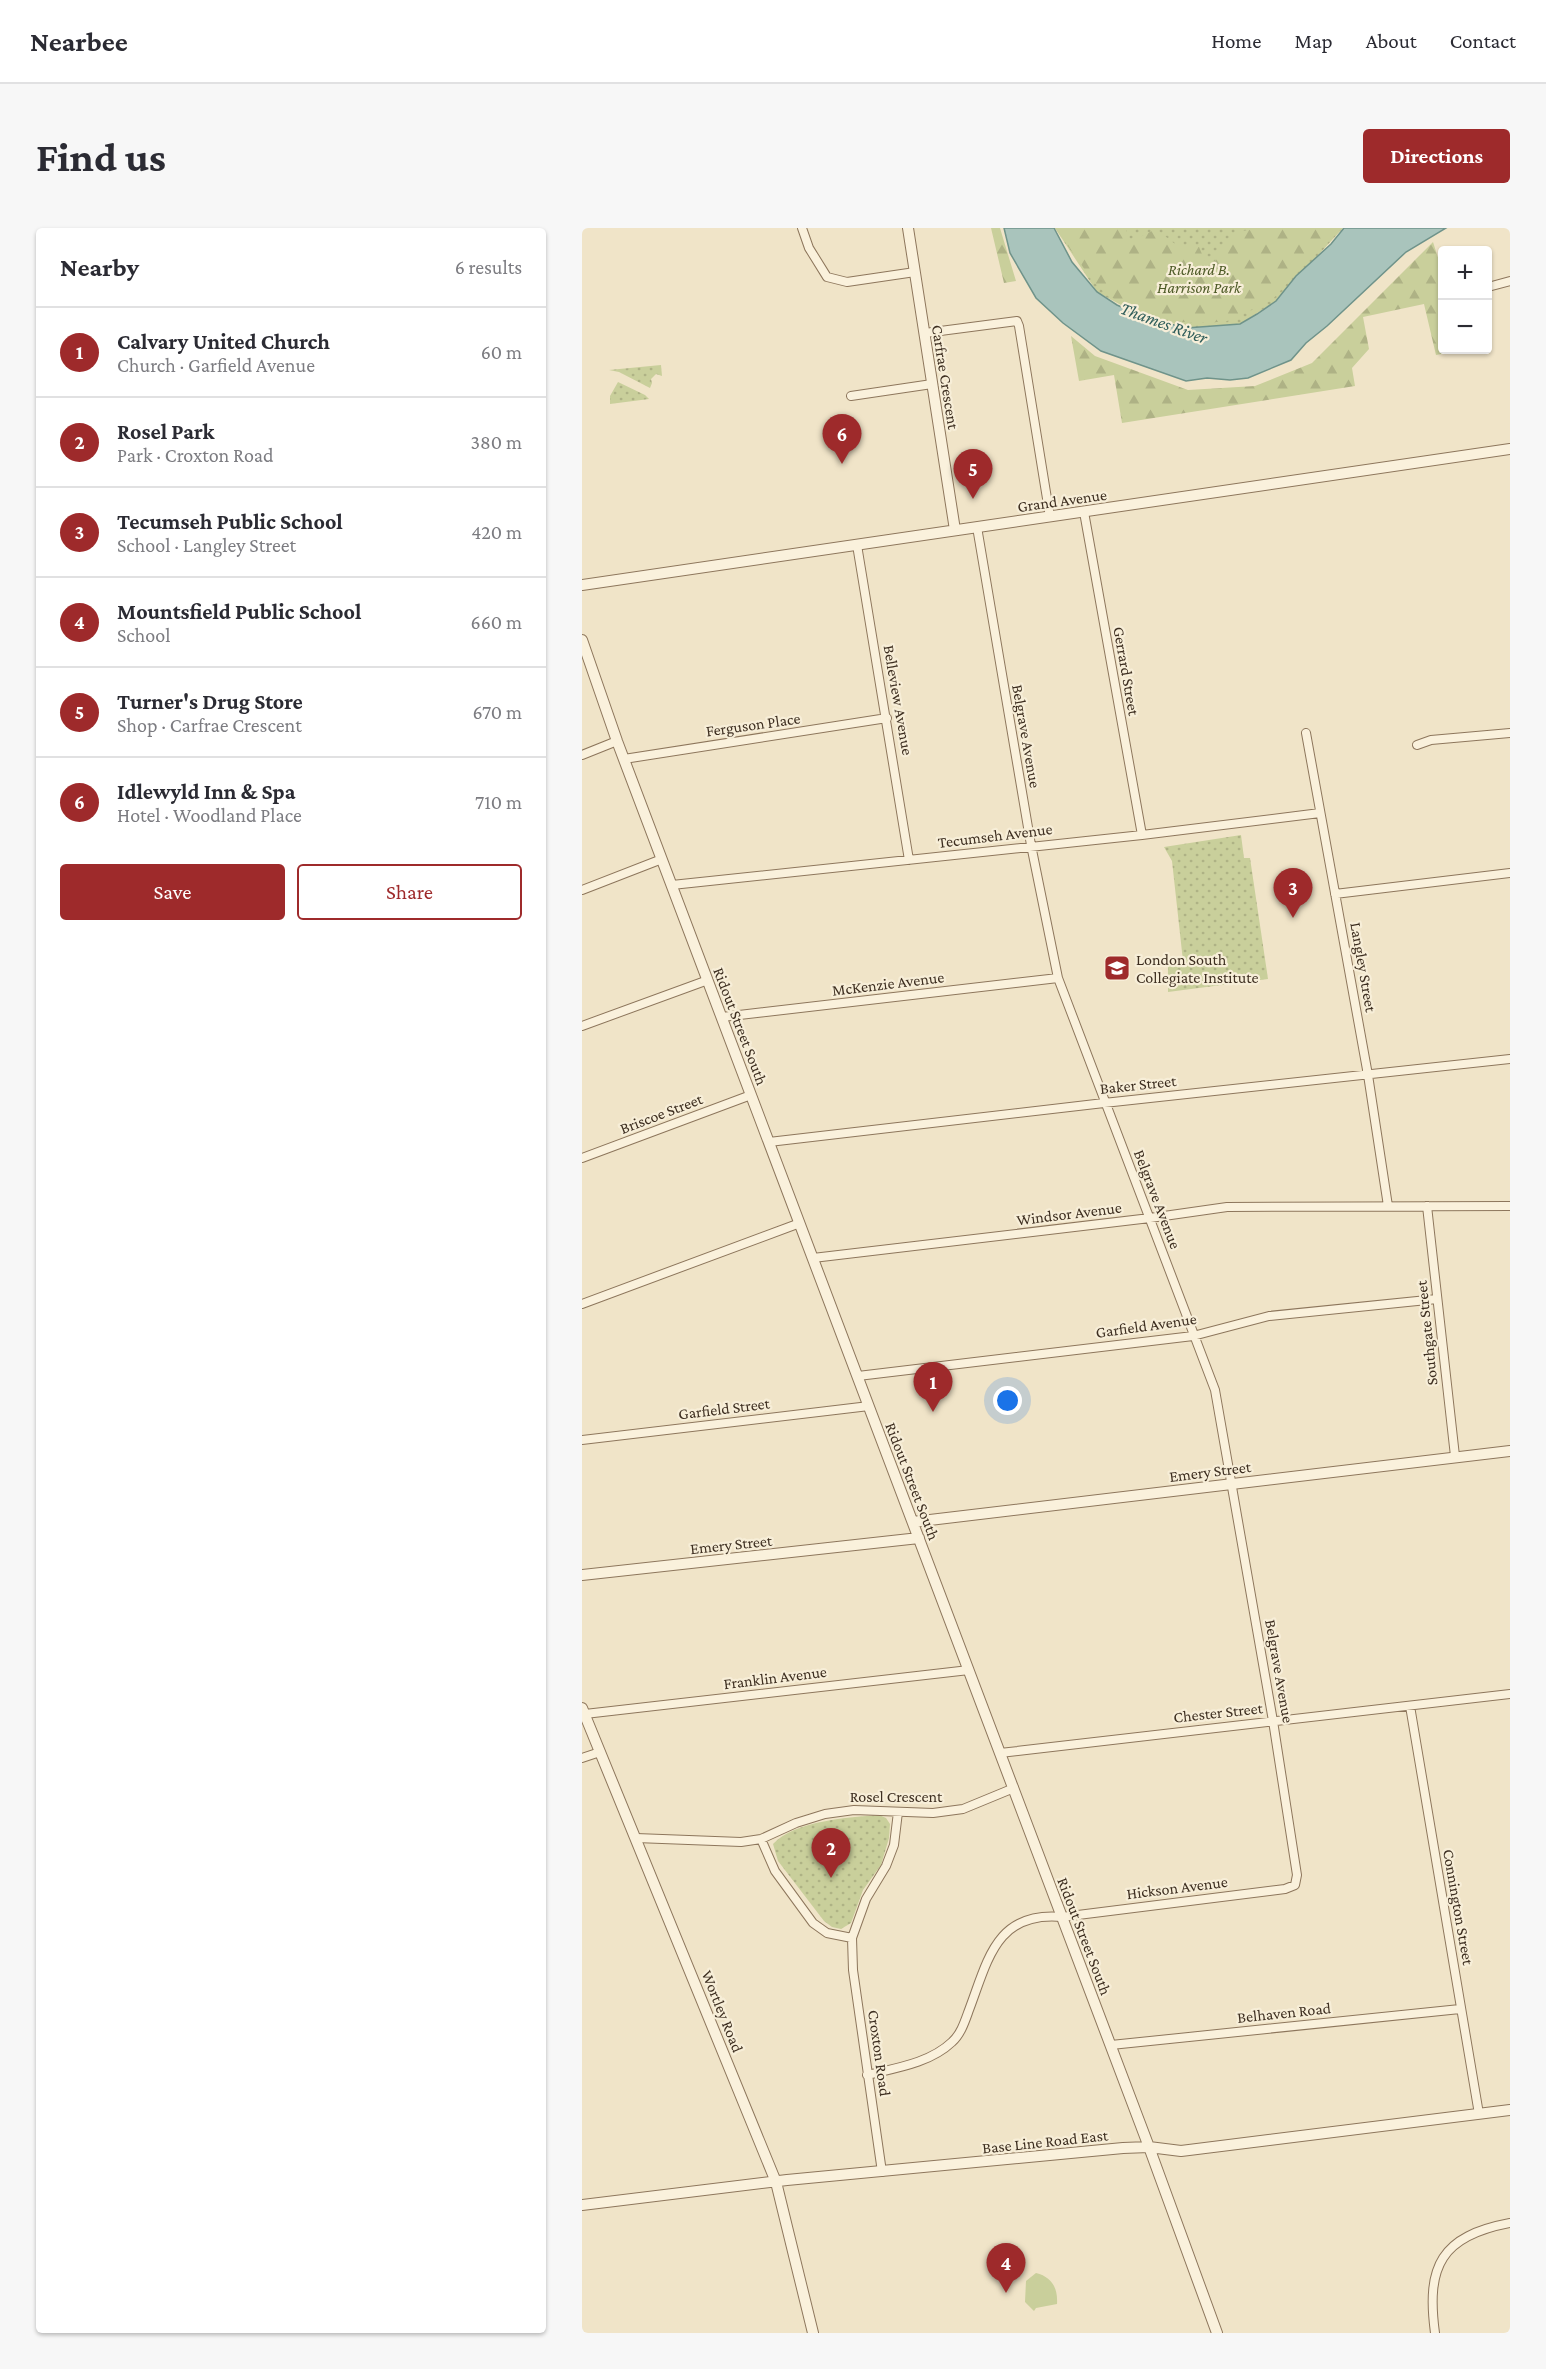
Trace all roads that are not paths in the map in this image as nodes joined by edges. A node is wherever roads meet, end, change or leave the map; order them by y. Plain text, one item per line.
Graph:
1 (802, 228) edge
2 (908, 228) edge
3 (915, 272) junction
4 (1510, 281) edge
5 (1492, 286) edge
6 (925, 333) junction
7 (932, 384) junction
8 (851, 396) dead end
9 (1510, 449) edge
10 (1084, 512) junction
11 (1050, 517) junction
12 (976, 527) junction
13 (955, 530) junction
14 (857, 545) junction
15 (582, 585) edge
16 (582, 640) edge
17 (887, 718) junction
18 (1306, 733) dead end
19 (1510, 733) edge
20 (617, 741) junction
21 (1417, 745) dead end
22 (582, 755) edge
23 (624, 759) junction
24 (1320, 813) junction
25 (1142, 835) junction
26 (1030, 845) junction
27 (662, 859) junction
28 (909, 860) junction
29 (1510, 873) edge
30 (672, 885) junction
31 (582, 890) edge
32 (1335, 894) junction
33 (1058, 978) junction
34 (708, 980) junction
35 (722, 1017) junction
36 (582, 1026) edge
37 (1510, 1059) edge
38 (1368, 1075) junction
39 (751, 1095) junction
40 (1104, 1102) junction
41 (769, 1142) junction
42 (582, 1158) edge
43 (1388, 1206) junction
44 (1428, 1206) junction
45 (1510, 1206) edge
46 (1150, 1218) junction
47 (800, 1223) junction
48 (813, 1258) junction
49 (1437, 1299) junction
50 (582, 1304) edge
51 (1193, 1336) junction
52 (858, 1376) junction
53 (869, 1406) junction
54 (582, 1440) edge
55 (1510, 1451) edge
56 (1455, 1456) junction
57 (1233, 1484) junction
58 (913, 1522) junction
59 (919, 1538) junction
60 (582, 1575) edge
61 (969, 1670) junction
62 (1510, 1694) edge
63 (1410, 1706) junction
64 (583, 1711) edge
65 (1273, 1721) junction
66 (600, 1752) junction
67 (1000, 1753) junction
68 (582, 1758) edge
69 (1014, 1788) junction
70 (897, 1812) junction
71 (636, 1838) junction
72 (761, 1839) junction
73 (1295, 1885) joint
74 (1062, 1917) junction
75 (852, 1938) junction
76 (1460, 2009) junction
77 (1111, 2045) junction
78 (867, 2075) junction
79 (1510, 2110) edge
80 (1479, 2114) junction
81 (1149, 2147) junction
82 (882, 2172) junction
83 (776, 2182) junction
84 (582, 2205) edge
85 (1510, 2223) edge
86 (813, 2333) edge
87 (1217, 2333) edge
88 (1436, 2333) edge

1 - 3 street
2 - 3 street, Carfrae Crescent
3 - 6 street, Carfrae Crescent
4 - 5 street
6 - 7 street, Carfrae Crescent
6 - 11 street
7 - 8 street
7 - 13 street, Carfrae Crescent
9 - 10 street, Grand Avenue
10 - 11 street, Grand Avenue
10 - 25 street, Gerrard Street
11 - 12 street, Grand Avenue
12 - 13 street, Grand Avenue
12 - 26 street, Belgrave Avenue
13 - 14 street, Grand Avenue
14 - 15 street, Grand Avenue
14 - 17 street, Belleview Avenue
16 - 20 street, Ridout Street South
17 - 23 street, Ferguson Place
17 - 28 street, Belleview Avenue
18 - 24 street, Langley Street
19 - 21 street
20 - 22 street
20 - 23 street, Ridout Street South
23 - 27 street, Ridout Street South
24 - 25 street, Tecumseh Avenue
24 - 32 street, Langley Street
25 - 26 street, Tecumseh Avenue
26 - 28 street, Tecumseh Avenue
26 - 33 street, Belgrave Avenue
27 - 30 street, Ridout Street South
27 - 31 street
28 - 30 street, Tecumseh Avenue
29 - 32 street
30 - 34 street, Ridout Street South
32 - 38 street, Langley Street
33 - 35 street, McKenzie Avenue
33 - 40 street, Belgrave Avenue
34 - 35 street, Ridout Street South
34 - 36 street
35 - 39 street, Ridout Street South
37 - 38 street, Baker Street
38 - 40 street, Baker Street
38 - 43 street, Langley Street
39 - 41 street, Ridout Street South
39 - 42 street, Briscoe Street
40 - 41 street, Baker Street
40 - 46 street, Belgrave Avenue
41 - 47 street, Ridout Street South
43 - 44 street, Windsor Avenue
43 - 46 street, Windsor Avenue
44 - 45 street, Windsor Avenue
44 - 49 street, Southgate Street
46 - 48 street, Windsor Avenue
46 - 51 street, Belgrave Avenue
47 - 48 street, Ridout Street South
47 - 50 street
48 - 52 street, Ridout Street South
49 - 51 street, Garfield Avenue
49 - 56 street, Southgate Street
51 - 52 street, Garfield Avenue
51 - 57 street, Belgrave Avenue
52 - 53 street, Ridout Street South
53 - 54 street, Garfield Street
53 - 58 street, Ridout Street South
55 - 56 street, Emery Street
56 - 57 street, Emery Street
57 - 58 street, Emery Street
57 - 65 street, Belgrave Avenue
58 - 59 street, Ridout Street South
59 - 60 street, Emery Street
59 - 61 street, Ridout Street South
61 - 64 street, Franklin Avenue
61 - 67 street, Ridout Street South
62 - 63 street, Chester Street
63 - 65 street, Chester Street
63 - 76 street, Connington Street
64 - 66 street, Wortley Road
65 - 67 street, Chester Street
65 - 73 street, Belgrave Avenue
66 - 68 street
66 - 71 street, Wortley Road
67 - 69 street, Ridout Street South
69 - 70 street, Rosel Crescent
69 - 74 street, Ridout Street South
70 - 72 street, Rosel Crescent
70 - 75 street, Croxton Road
71 - 72 street, Rosel Crescent
71 - 83 street, Wortley Road
72 - 75 street
73 - 74 street, Hickson Avenue
74 - 77 street, Ridout Street South
74 - 78 street, Hickson Avenue
75 - 78 street, Croxton Road
76 - 77 street, Belhaven Road
76 - 80 street, Connington Street
77 - 81 street, Ridout Street South
78 - 82 street, Croxton Road
79 - 80 street, Base Line Road East
80 - 81 street, Base Line Road East
81 - 82 street, Base Line Road East
81 - 87 street, Ridout Street South
82 - 83 street, Base Line Road East
83 - 84 street, Base Line Road East
83 - 86 street, Wortley Road
85 - 88 street

